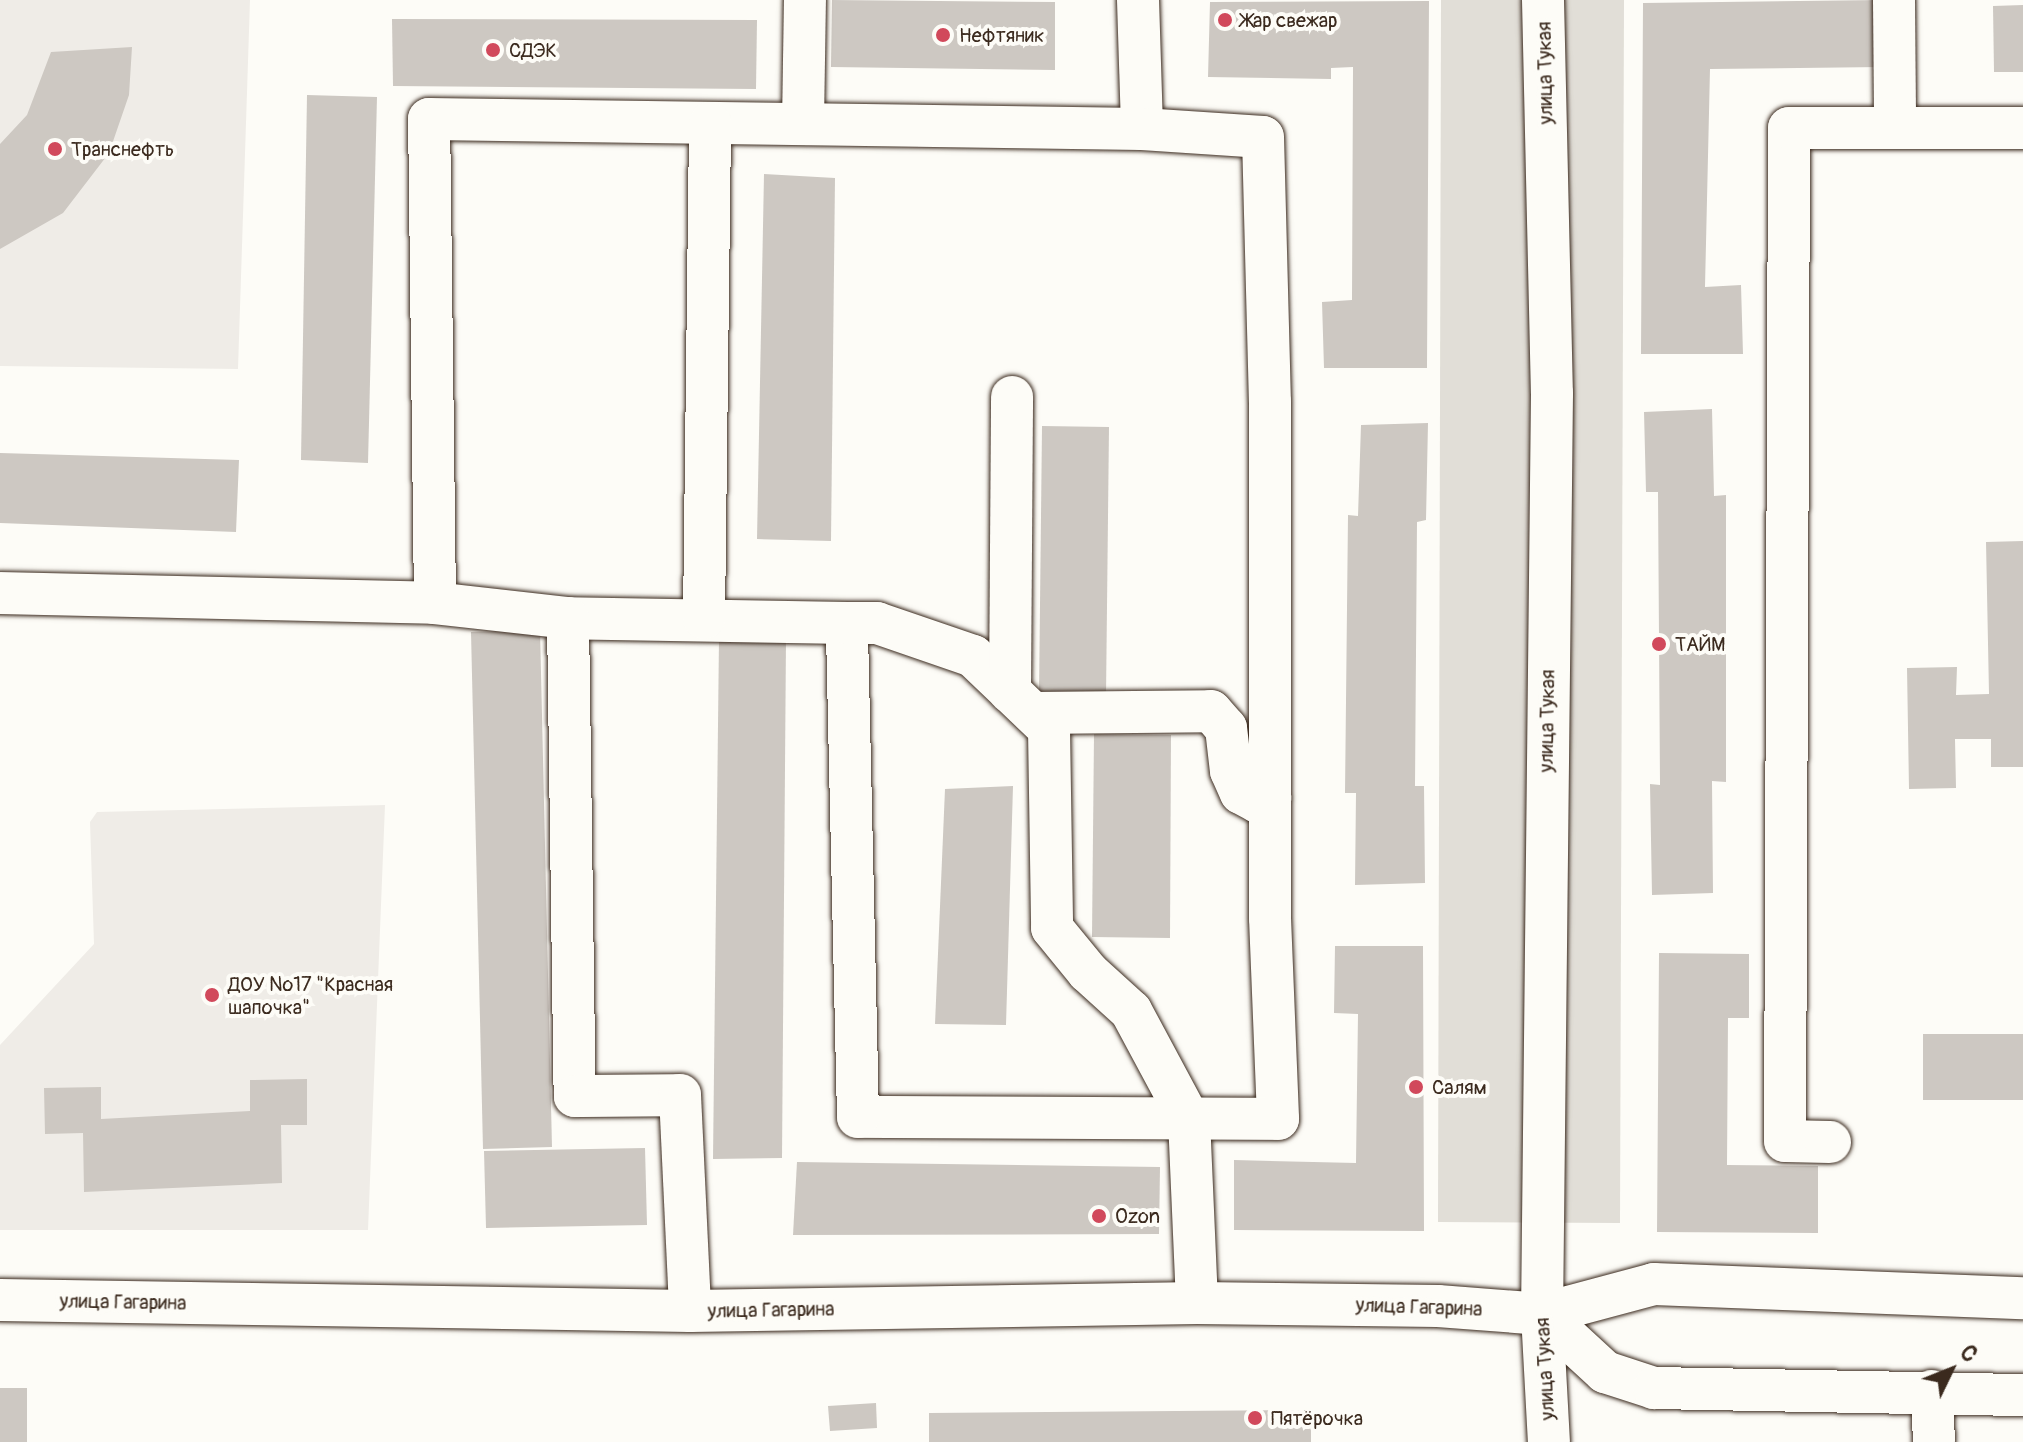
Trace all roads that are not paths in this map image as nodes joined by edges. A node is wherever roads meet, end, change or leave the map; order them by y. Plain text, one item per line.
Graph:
1 (805, 0) edge
2 (1138, 0) edge
3 (1543, 0) edge
4 (1894, 0) edge
5 (710, 123) junction
6 (803, 124) junction
7 (1895, 127) junction
8 (2023, 128) edge
9 (1142, 129) junction
10 (1012, 397) dead end
11 (0, 593) edge
12 (435, 603) junction
13 (568, 618) junction
14 (704, 618) junction
15 (847, 623) junction
16 (1021, 702) junction
17 (1270, 798) junction
18 (1189, 1119) junction
19 (1830, 1142) dead end
20 (2023, 1298) edge
21 (0, 1300) edge
22 (1197, 1303) junction
23 (690, 1311) junction
24 (1542, 1314) junction
25 (1932, 1391) junction
26 (2023, 1395) edge
27 (1549, 1442) edge
28 (1934, 1442) edge

1 - 6 street
2 - 9 street
3 - 24 street, улица Тукая
4 - 7 street
5 - 6 street
5 - 12 street
5 - 14 street
6 - 9 street
7 - 8 street
7 - 19 street
9 - 17 street
10 - 16 street
11 - 12 street
12 - 13 street
13 - 14 street
13 - 23 street
14 - 15 street
15 - 16 street
15 - 18 street
16 - 17 street
16 - 18 street
17 - 18 street
18 - 22 street
20 - 24 street, улица Гагарина
21 - 23 street, улица Гагарина
22 - 23 street, улица Гагарина
22 - 24 street, улица Гагарина
24 - 25 street
24 - 27 street, улица Тукая
25 - 26 street
25 - 28 street

